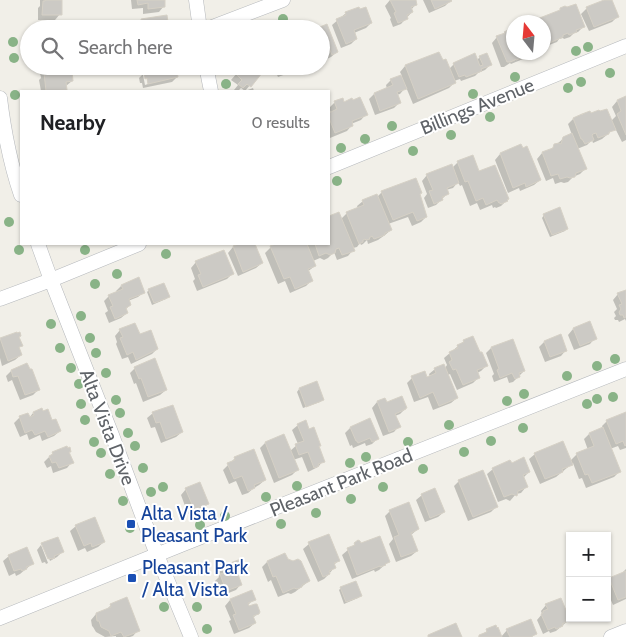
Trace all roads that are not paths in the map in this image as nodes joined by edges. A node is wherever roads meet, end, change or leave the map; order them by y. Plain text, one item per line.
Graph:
1 (196, 0) edge
2 (283, 0) edge
3 (199, 20) edge
4 (231, 20) edge
5 (626, 46) edge
6 (207, 75) edge
7 (210, 90) edge
8 (0, 98) edge
9 (330, 167) edge
10 (20, 192) edge
11 (38, 245) edge
12 (137, 245) edge
13 (51, 280) junction
14 (0, 299) edge
15 (626, 369) edge
16 (156, 555) junction
17 (0, 618) edge
18 (626, 631) edge
19 (191, 637) edge
20 (610, 637) edge

1 - 3 street
2 - 4 street
5 - 9 street, Billings Avenue
6 - 7 street
8 - 10 street
11 - 13 street, Alta Vista Drive
12 - 13 street
13 - 14 street
13 - 16 street, Alta Vista Drive
15 - 16 street, Pleasant Park Road
16 - 17 street, Pleasant Park Road
16 - 19 street, Alta Vista Drive
18 - 20 street

